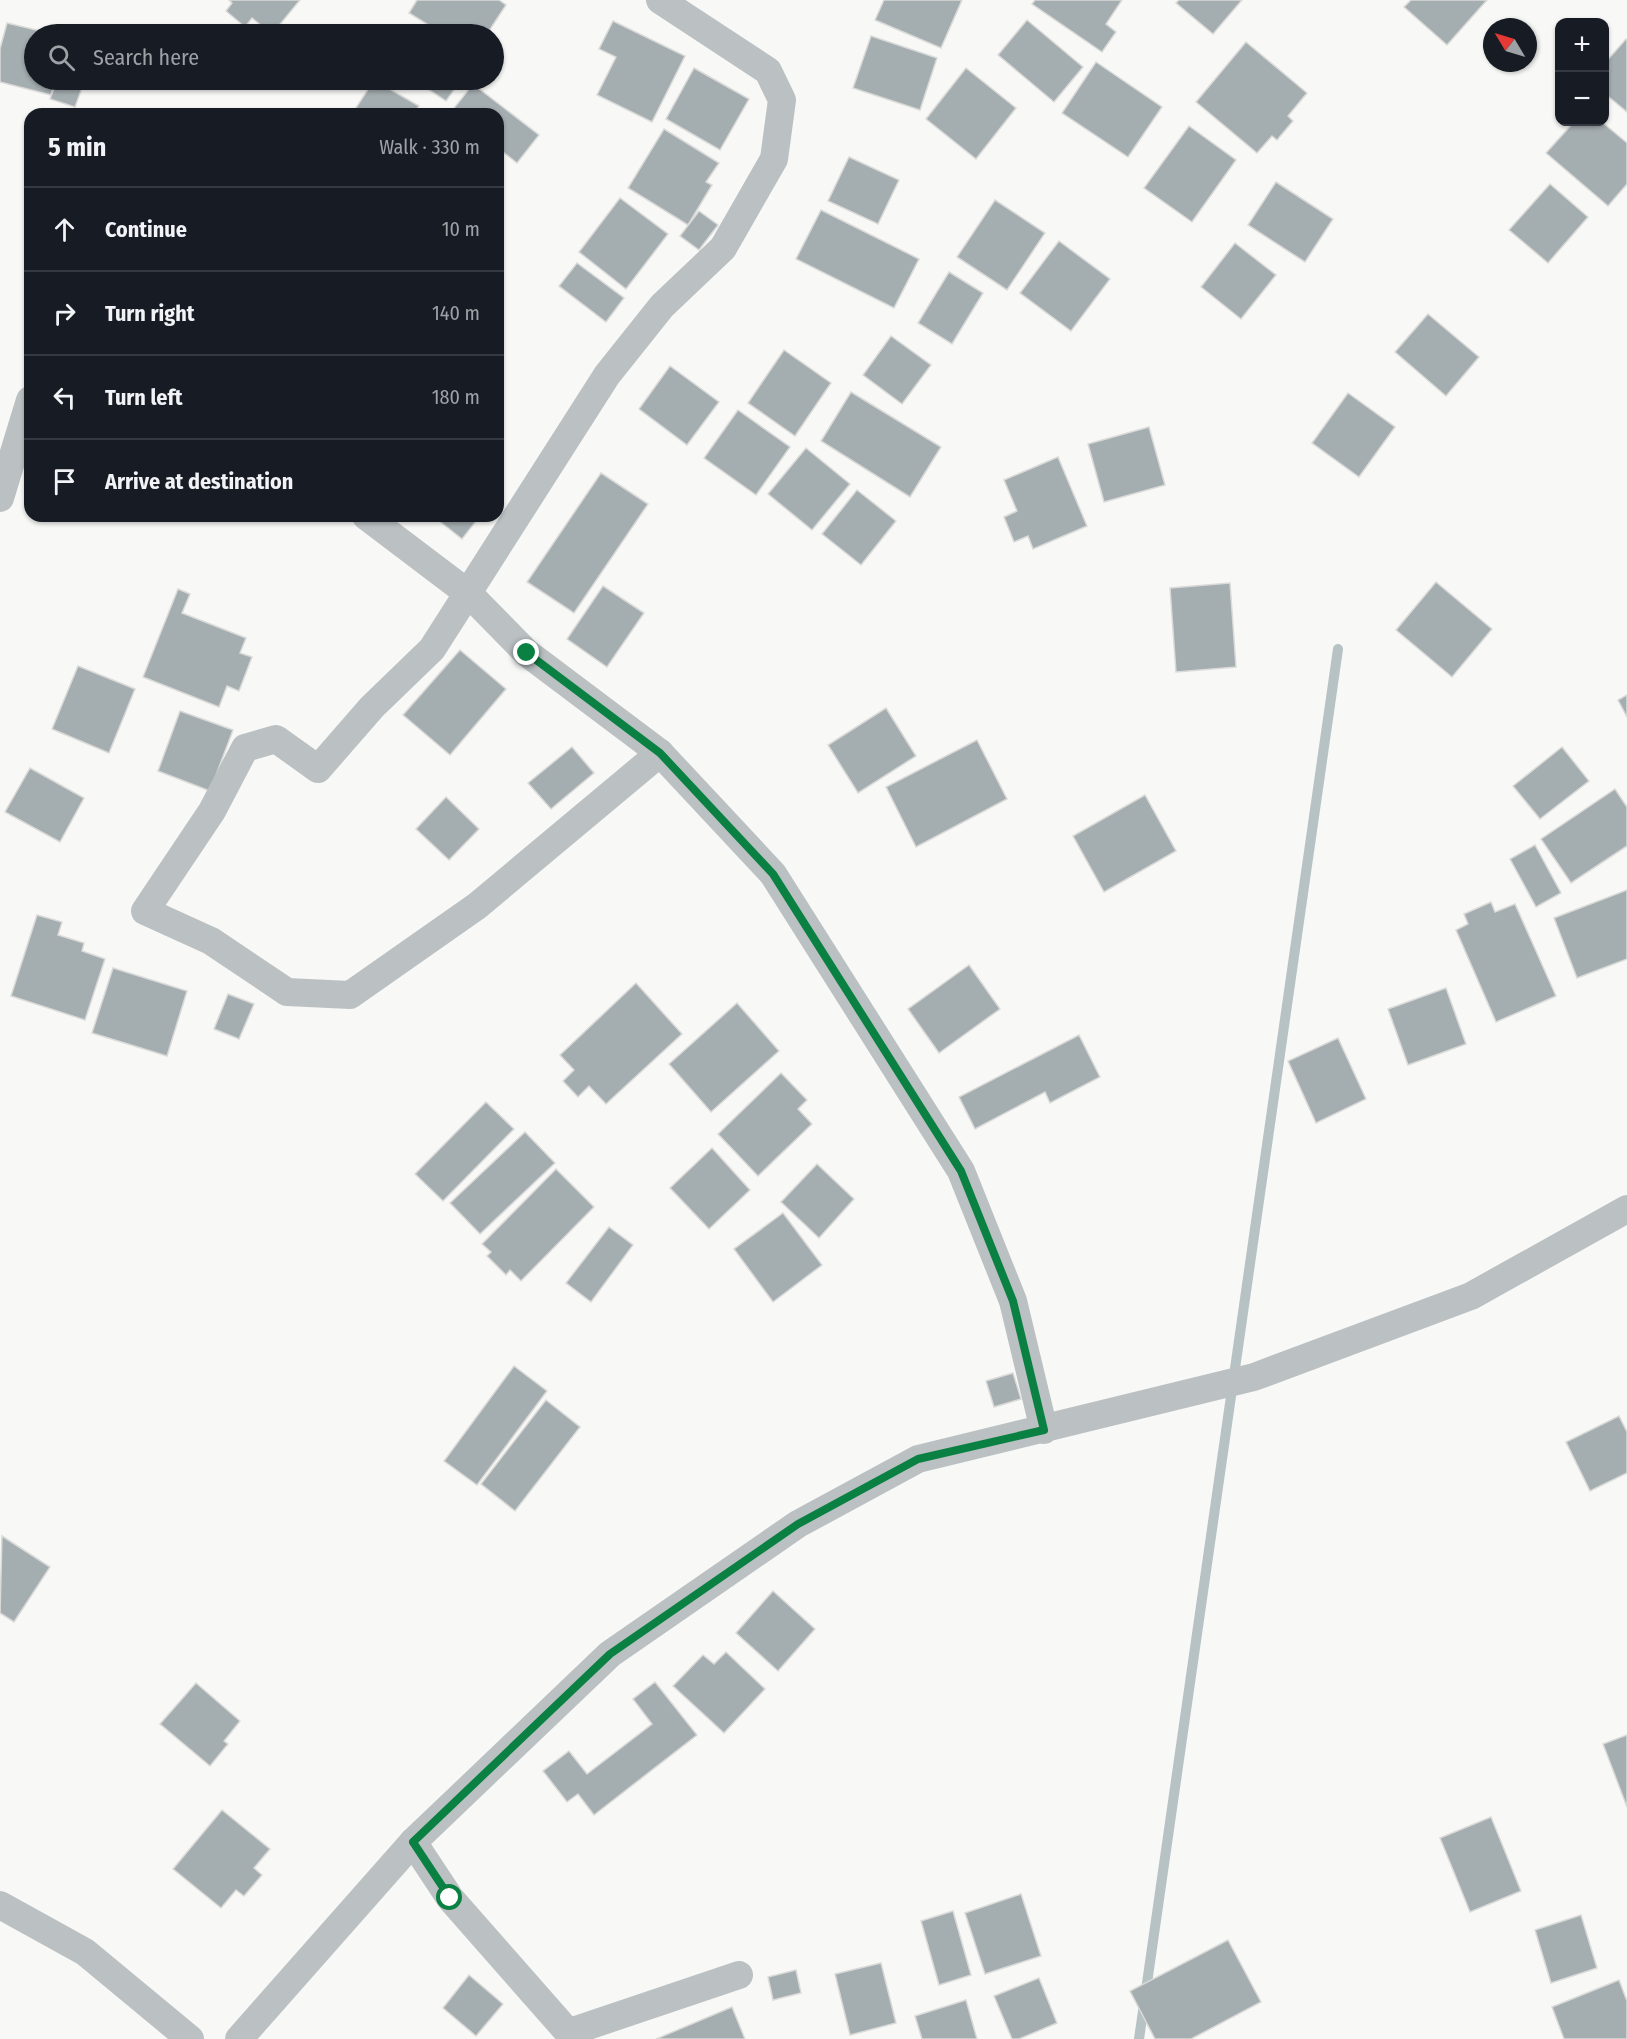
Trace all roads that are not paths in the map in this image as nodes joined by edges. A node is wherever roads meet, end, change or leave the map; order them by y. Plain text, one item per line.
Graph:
1 (660, 0) edge
2 (24, 420) edge
3 (0, 498) edge
4 (374, 522) edge
5 (469, 594) junction
6 (660, 753) junction
7 (1627, 1209) edge
8 (1044, 1430) junction
9 (413, 1842) junction
10 (0, 1905) edge
11 (739, 1975) dead end
12 (572, 2035) edge
13 (190, 2039) edge
14 (239, 2039) edge

1 - 5 street
2 - 3 street
4 - 5 street
5 - 6 street
5 - 6 street
6 - 8 street
7 - 8 street
8 - 9 street
9 - 12 street
9 - 14 street
10 - 13 street
11 - 12 street

